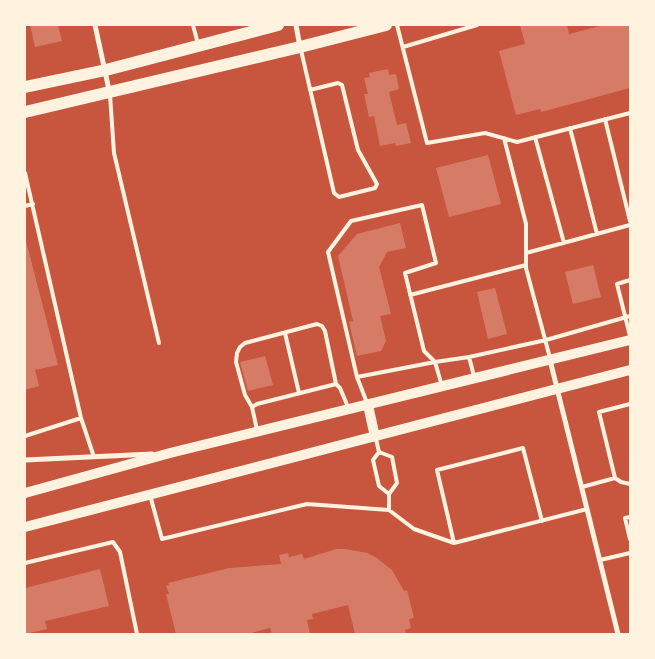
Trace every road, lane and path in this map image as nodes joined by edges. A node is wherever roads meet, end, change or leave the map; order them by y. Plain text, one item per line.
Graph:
1 (95, 25) edge
2 (193, 25) edge
3 (278, 25) edge
4 (296, 25) edge
5 (386, 25) edge
6 (397, 25) edge
7 (477, 25) edge
8 (199, 46) junction
9 (300, 47) junction
10 (403, 47) junction
11 (106, 70) junction
12 (25, 87) edge
13 (310, 90) junction
14 (110, 93) junction
15 (25, 112) edge
16 (630, 113) edge
17 (605, 120) junction
18 (570, 128) junction
19 (535, 137) junction
20 (504, 138) junction
21 (25, 173) edge
22 (33, 204) junction
23 (25, 206) edge
24 (630, 221) edge
25 (630, 225) edge
26 (597, 234) junction
27 (564, 243) junction
28 (526, 253) junction
29 (526, 265) junction
30 (630, 280) edge
31 (410, 295) junction
32 (628, 317) edge
33 (285, 333) junction
34 (630, 338) edge
35 (546, 340) junction
36 (158, 343) dead end
37 (469, 357) junction
38 (550, 360) junction
39 (435, 362) junction
40 (630, 370) edge
41 (357, 377) junction
42 (475, 378) junction
43 (336, 384) junction
44 (442, 386) junction
45 (558, 390) junction
46 (299, 394) junction
47 (630, 404) edge
48 (368, 405) junction
49 (252, 407) junction
50 (348, 410) junction
51 (81, 418) junction
52 (257, 432) junction
53 (25, 436) edge
54 (375, 437) junction
55 (379, 452) junction
56 (170, 453) junction
57 (94, 457) junction
58 (25, 460) edge
59 (615, 478) junction
60 (630, 484) edge
61 (582, 487) junction
62 (25, 494) edge
63 (389, 494) junction
64 (150, 495) junction
65 (587, 509) junction
66 (389, 510) junction
67 (630, 516) edge
68 (542, 521) junction
69 (25, 528) edge
70 (630, 539) edge
71 (454, 543) junction
72 (630, 553) edge
73 (600, 560) junction
74 (25, 563) edge
75 (137, 634) edge
76 (618, 634) edge

1 - 11 street
2 - 8 lane
3 - 8 main road
4 - 9 street
5 - 9 main road
6 - 10 lane
7 - 10 lane
8 - 11 main road
9 - 13 lane
9 - 14 main road
10 - 20 lane
11 - 12 main road
11 - 14 street
13 - 13 lane
14 - 15 main road
14 - 36 lane
16 - 17 lane
17 - 18 lane
17 - 24 lane
18 - 19 lane
18 - 26 lane
19 - 20 lane
19 - 27 lane
20 - 28 lane
21 - 22 lane
22 - 23 lane
22 - 51 lane
25 - 26 lane
26 - 27 lane
27 - 28 lane
28 - 29 lane
29 - 31 lane
29 - 35 lane
30 - 32 lane
31 - 39 lane
31 - 41 lane
32 - 34 lane
32 - 35 lane
33 - 43 lane
33 - 46 lane
33 - 49 lane
34 - 38 main road
35 - 37 lane
35 - 38 lane
37 - 39 lane
37 - 42 lane
38 - 42 main road
38 - 45 street
39 - 41 lane
39 - 44 lane
40 - 45 main road
41 - 48 lane
42 - 44 main road
43 - 46 lane
43 - 50 lane
44 - 48 main road
45 - 54 main road
45 - 61 street
46 - 49 lane
47 - 59 lane
48 - 50 main road
48 - 54 main road
49 - 52 lane
50 - 52 main road
51 - 53 lane
51 - 57 lane
52 - 56 main road
54 - 55 lane
54 - 64 main road
55 - 63 lane
55 - 63 lane
56 - 57 street
56 - 62 main road
57 - 58 street
59 - 60 lane
59 - 61 lane
61 - 65 street
63 - 66 lane
64 - 66 lane
64 - 69 main road
65 - 68 lane
65 - 73 street
66 - 71 lane
67 - 70 lane
68 - 71 lane
68 - 71 lane
72 - 73 lane
73 - 76 street
74 - 75 lane

